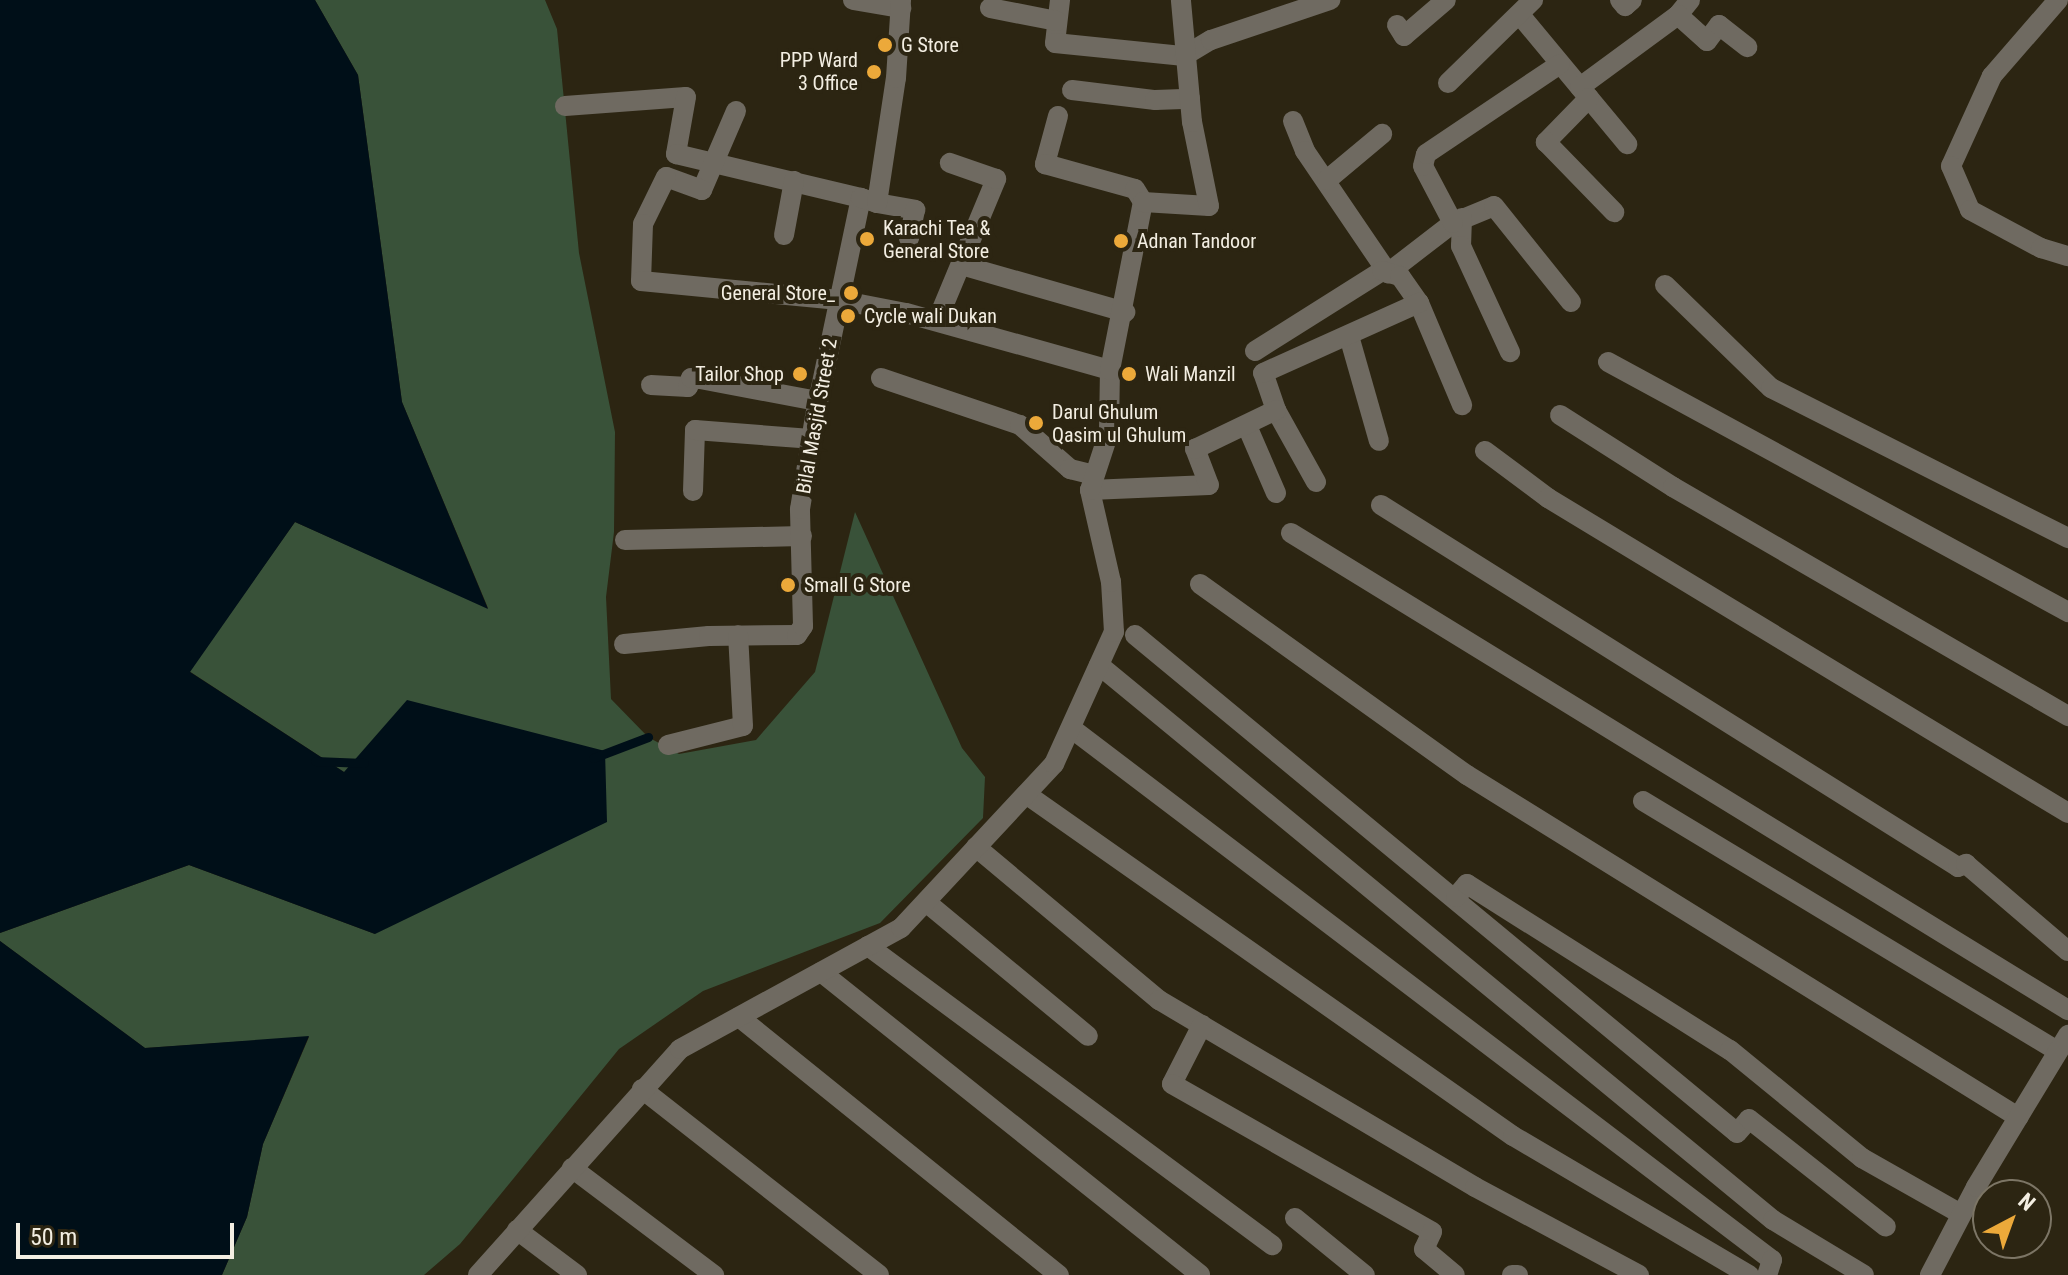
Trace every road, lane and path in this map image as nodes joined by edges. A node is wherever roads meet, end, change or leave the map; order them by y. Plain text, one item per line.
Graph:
1 (853, 0) edge
2 (1060, 0) edge
3 (1181, 0) edge
4 (1330, 0) edge
5 (1446, 0) edge
6 (1620, 0) edge
7 (1632, 0) edge
8 (2058, 0) edge
9 (901, 4) edge
10 (1307, 4) edge
11 (1526, 7) edge
12 (990, 8) dead end
13 (1684, 8) edge
14 (1057, 21) junction
15 (1397, 25) dead end
16 (1747, 47) dead end
17 (1184, 56) junction
18 (1560, 64) junction
19 (1448, 83) dead end
20 (1072, 90) dead end
21 (1584, 93) junction
22 (1190, 99) junction
23 (565, 106) dead end
24 (736, 111) dead end
25 (1058, 116) dead end
26 (1293, 121) dead end
27 (1382, 134) dead end
28 (1627, 144) dead end
29 (714, 162) junction
30 (950, 163) dead end
31 (1327, 180) junction
32 (794, 181) junction
33 (869, 200) junction
34 (1143, 202) junction
35 (1614, 212) dead end
36 (1458, 220) junction
37 (784, 235) dead end
38 (909, 238) dead end
39 (2068, 256) edge
40 (961, 265) junction
41 (1388, 273) junction
42 (1665, 285) dead end
43 (839, 300) junction
44 (1571, 302) dead end
45 (1419, 303) junction
46 (1125, 312) junction
47 (937, 321) junction
48 (1349, 336) junction
49 (1255, 351) dead end
50 (1510, 352) dead end
51 (1608, 362) dead end
52 (1110, 370) junction
53 (881, 378) dead end
54 (651, 385) dead end
55 (818, 401) junction
56 (1462, 405) dead end
57 (1276, 410) junction
58 (1560, 415) dead end
59 (1247, 426) junction
60 (811, 439) junction
61 (1379, 441) dead end
62 (1485, 451) dead end
63 (1316, 482) dead end
64 (1092, 487) junction
65 (693, 491) dead end
66 (1276, 493) dead end
67 (1381, 505) dead end
68 (1291, 533) dead end
69 (802, 536) junction
70 (2068, 538) edge
71 (625, 540) dead end
72 (1200, 584) dead end
73 (2068, 612) edge
74 (738, 635) junction
75 (1135, 635) dead end
76 (624, 644) dead end
77 (1099, 665) junction
78 (2068, 716) edge
79 (1071, 728) junction
80 (668, 745) dead end
81 (1026, 794) junction
82 (1643, 801) dead end
83 (2068, 813) edge
84 (976, 847) junction
85 (1456, 897) junction
86 (926, 902) junction
87 (868, 946) junction
88 (2068, 951) edge
89 (821, 972) junction
90 (2068, 1010) edge
91 (739, 1017) junction
92 (1202, 1025) junction
93 (1088, 1036) dead end
94 (2065, 1050) edge
95 (642, 1089) junction
96 (2018, 1117) junction
97 (572, 1168) junction
98 (1961, 1214) junction
99 (1295, 1218) dead end
100 (1886, 1227) dead end
101 (517, 1230) junction
102 (1272, 1245) dead end
103 (481, 1274) edge
104 (577, 1275) edge
105 (714, 1275) edge
106 (879, 1275) edge
107 (1059, 1275) edge
108 (1200, 1275) edge
109 (1365, 1275) edge
110 (1455, 1275) edge
111 (1512, 1275) edge
112 (1518, 1275) edge
113 (1639, 1275) edge
114 (1749, 1275) edge
115 (1767, 1275) edge
116 (1864, 1275) edge
117 (1930, 1275) edge

1 - 9 street
2 - 14 street
3 - 17 street
4 - 10 street
5 - 15 street
6 - 7 street
8 - 39 street
9 - 33 street, Bilal Masjid Street 2
10 - 17 street
11 - 18 street
11 - 19 street
12 - 14 street
13 - 16 street
13 - 21 street
14 - 17 street
17 - 22 street
18 - 21 street
18 - 36 street
20 - 22 street
21 - 28 street
21 - 35 street
22 - 34 street
23 - 29 street
24 - 29 street
25 - 34 street
26 - 31 street
27 - 31 street
29 - 32 street
29 - 43 street
30 - 40 street
31 - 41 street
32 - 33 street
32 - 37 street
33 - 38 street
33 - 43 street, Bilal Masjid Street 2
34 - 46 street
36 - 41 street
36 - 44 street
36 - 50 street
40 - 46 street
40 - 47 street
41 - 45 street
41 - 49 street
42 - 70 street
43 - 47 street
43 - 55 street, Bilal Masjid Street 2
45 - 48 street
45 - 56 street
46 - 52 street
47 - 52 street
48 - 57 street
48 - 61 street
51 - 73 street
52 - 64 street
53 - 64 street
54 - 55 street
55 - 60 street, Bilal Masjid Street 2
57 - 59 street
57 - 63 street
58 - 78 street
59 - 64 street
59 - 66 street
60 - 65 street
60 - 69 street, Bilal Masjid Street 2
62 - 83 street
64 - 77 street
67 - 88 street
68 - 90 street
69 - 71 street
69 - 74 street, Bilal Masjid Street 2
72 - 96 street
74 - 76 street, Bilal Masjid Street 2
74 - 80 street
75 - 85 street
77 - 79 street
77 - 116 street
79 - 81 street
79 - 115 street
81 - 84 street
81 - 114 street
82 - 94 street
84 - 86 street
84 - 92 street
85 - 98 street
85 - 100 street
86 - 87 street
86 - 93 street
87 - 89 street
87 - 102 street
89 - 91 street
89 - 108 street
91 - 95 street
91 - 107 street
92 - 110 street
92 - 113 street
94 - 96 street
95 - 97 street
95 - 106 street
96 - 98 street
97 - 101 street
97 - 105 street
98 - 117 street
99 - 109 street
101 - 103 street
101 - 104 street
111 - 112 street

